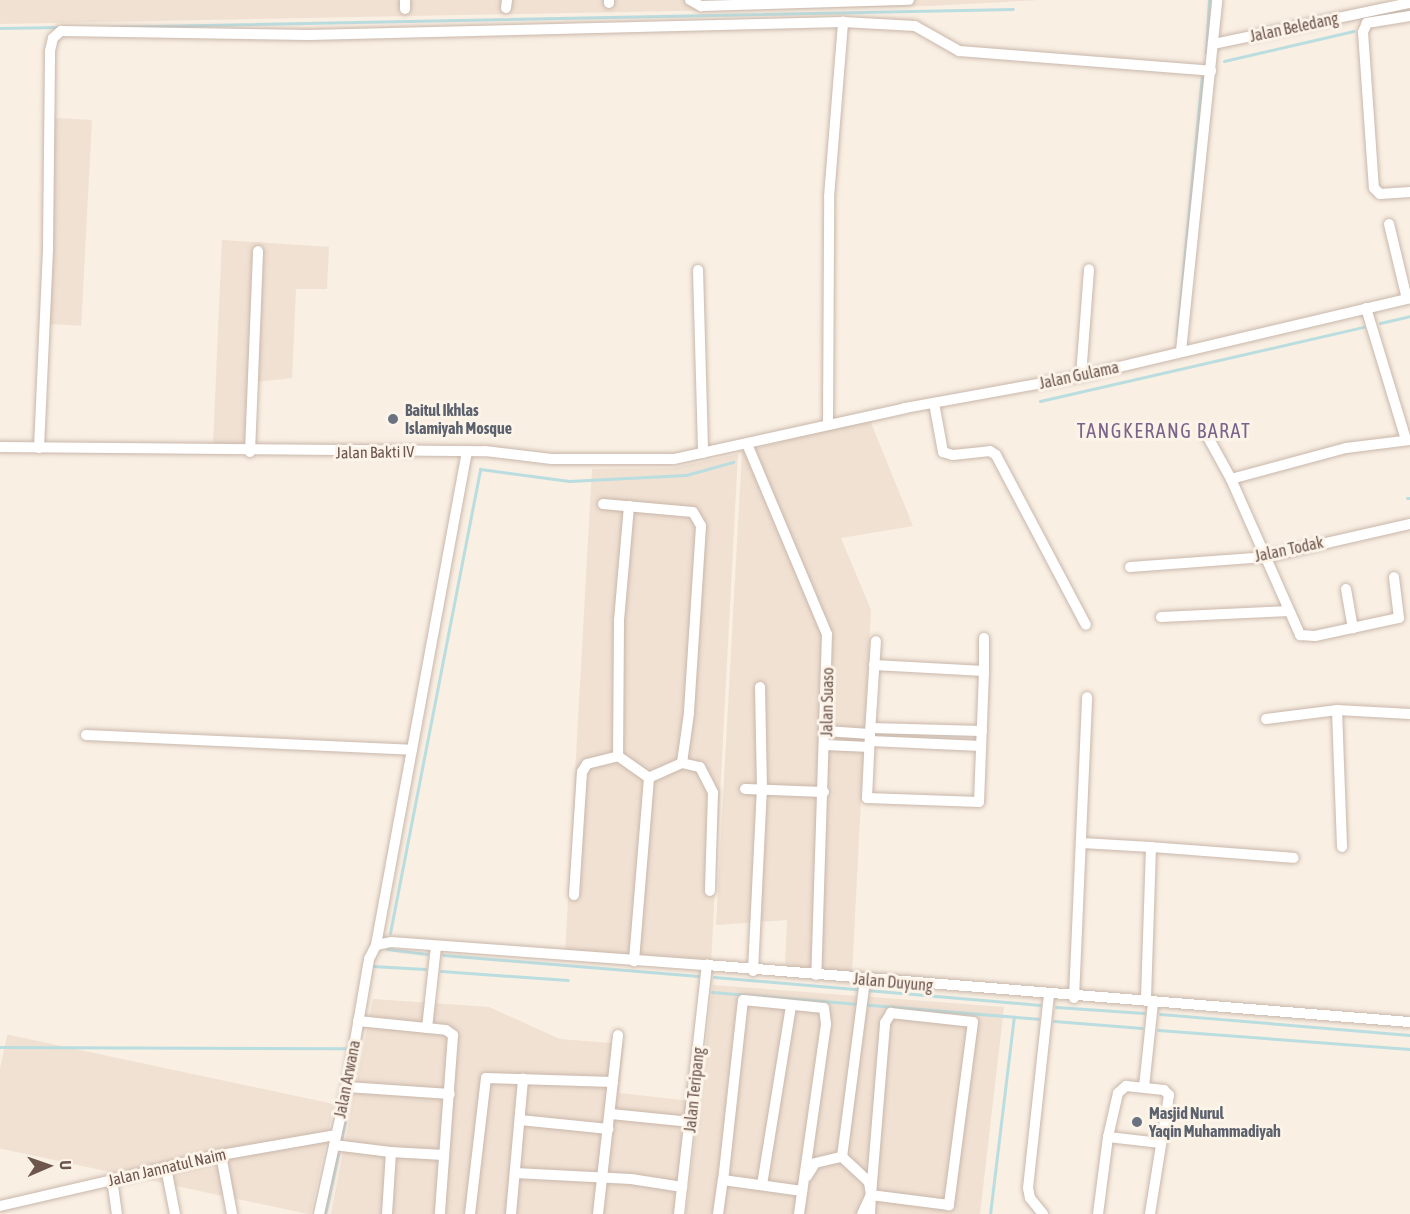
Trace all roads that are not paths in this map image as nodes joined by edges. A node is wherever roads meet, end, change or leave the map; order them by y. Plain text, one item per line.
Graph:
1 (690, 0) edge
2 (909, 0) edge
3 (1217, 0) edge
4 (860, 1) edge
5 (777, 2) edge
6 (1410, 3) edge
7 (1410, 16) edge
8 (843, 22) junction
9 (1214, 44) junction
10 (1211, 70) junction
11 (1410, 192) edge
12 (1389, 224) dead end
13 (258, 251) dead end
14 (1089, 269) dead end
15 (698, 270) dead end
16 (1409, 299) edge
17 (1366, 308) junction
18 (1181, 351) junction
19 (1081, 375) junction
20 (934, 403) junction
21 (828, 424) junction
22 (1204, 430) dead end
23 (1408, 440) edge
24 (747, 444) junction
25 (0, 447) edge
26 (39, 448) junction
27 (467, 451) junction
28 (250, 452) junction
29 (703, 453) junction
30 (1232, 479) junction
31 (603, 504) dead end
32 (630, 506) junction
33 (1410, 524) edge
34 (1265, 557) junction
35 (1130, 567) dead end
36 (1394, 577) dead end
37 (1346, 589) dead end
38 (1289, 611) junction
39 (1161, 617) dead end
40 (1086, 625) dead end
41 (1353, 628) junction
42 (984, 638) dead end
43 (876, 641) dead end
44 (874, 665) junction
45 (984, 671) junction
46 (760, 687) dead end
47 (1087, 697) dead end
48 (1337, 710) junction
49 (1410, 714) edge
50 (1266, 719) dead end
51 (982, 730) junction
52 (826, 731) junction
53 (86, 735) dead end
54 (870, 737) junction
55 (826, 745) junction
56 (981, 746) junction
57 (412, 750) junction
58 (618, 756) junction
59 (682, 763) junction
60 (649, 778) junction
61 (745, 789) dead end
62 (762, 790) junction
63 (824, 792) junction
64 (1082, 843) junction
65 (1151, 847) junction
66 (1342, 847) dead end
67 (1294, 858) dead end
68 (710, 891) dead end
69 (574, 895) dead end
70 (376, 945) junction
71 (436, 946) junction
72 (634, 961) junction
73 (707, 965) junction
74 (753, 970) junction
75 (816, 975) junction
76 (863, 992) junction
77 (1049, 996) junction
78 (1074, 998) junction
79 (1150, 1002) junction
80 (791, 1005) junction
81 (358, 1022) junction
82 (1410, 1022) edge
83 (428, 1028) junction
84 (618, 1035) dead end
85 (523, 1079) junction
86 (613, 1082) junction
87 (347, 1087) junction
88 (1144, 1087) junction
89 (450, 1094) junction
90 (610, 1114) junction
91 (520, 1120) junction
92 (691, 1122) junction
93 (609, 1129) junction
94 (1108, 1137) junction
95 (335, 1140) junction
96 (1161, 1143) junction
97 (391, 1152) junction
98 (221, 1155) junction
99 (443, 1155) junction
100 (842, 1157) junction
101 (166, 1168) junction
102 (515, 1173) junction
103 (112, 1179) junction
104 (723, 1179) junction
105 (604, 1180) junction
106 (762, 1185) junction
107 (682, 1187) junction
108 (802, 1191) junction
109 (872, 1196) junction
110 (0, 1206) edge
111 (949, 1209) edge
112 (117, 1214) edge
113 (175, 1214) edge
114 (232, 1214) edge
115 (319, 1214) edge
116 (387, 1214) edge
117 (440, 1214) edge
118 (470, 1214) edge
119 (511, 1214) edge
120 (598, 1214) edge
121 (679, 1214) edge
122 (718, 1214) edge
123 (799, 1214) edge
124 (809, 1214) edge
125 (862, 1214) edge
126 (870, 1214) edge
127 (1043, 1214) edge
128 (1098, 1214) edge
129 (1150, 1214) edge

1 - 5 street
2 - 4 street
3 - 9 street
4 - 5 street
6 - 9 street, Jalan Beledang
7 - 11 street
8 - 10 street
8 - 21 street
8 - 26 street
9 - 10 street
10 - 18 street
12 - 16 street
13 - 28 street
14 - 19 street
15 - 29 street
16 - 17 street, Jalan Gulama
17 - 18 street, Jalan Gulama
17 - 23 street
18 - 19 street, Jalan Gulama
19 - 20 street, Jalan Gulama
20 - 21 street, Jalan Gulama
20 - 40 street
21 - 24 street, Jalan Gulama
22 - 30 street
23 - 30 street
24 - 29 street, Jalan Bakti IV
24 - 52 street, Jalan Suaso
25 - 26 street, Jalan Bakti IV
26 - 28 street, Jalan Bakti IV
27 - 28 street, Jalan Bakti IV
27 - 29 street, Jalan Bakti IV
27 - 57 street, Jalan Arwana
30 - 34 street
31 - 32 street
32 - 58 street
32 - 59 street
33 - 34 street, Jalan Todak
34 - 35 street, Jalan Todak
34 - 38 street
36 - 41 street
37 - 41 street
38 - 39 street
38 - 41 street
42 - 45 street
43 - 44 street
44 - 45 street
44 - 54 street
45 - 51 street
46 - 62 street
47 - 64 street
48 - 49 street
48 - 50 street
48 - 66 street
51 - 54 street
51 - 56 street
52 - 54 street
52 - 55 street, Jalan Suaso
53 - 57 street
54 - 55 street
54 - 56 street
54 - 56 street
55 - 63 street, Jalan Suaso
57 - 70 street, Jalan Arwana
58 - 60 street
58 - 69 street
59 - 60 street
59 - 68 street
60 - 72 street
61 - 62 street
62 - 63 street
62 - 74 street
63 - 75 street, Jalan Suaso
64 - 65 street
64 - 78 street
65 - 67 street
65 - 79 street
70 - 71 street, Jalan Duyung
70 - 81 street, Jalan Arwana
71 - 72 street, Jalan Duyung
71 - 83 street
72 - 73 street, Jalan Duyung
73 - 74 street, Jalan Duyung
73 - 92 street, Jalan Teripang
74 - 75 street, Jalan Duyung
75 - 76 street, Jalan Duyung
76 - 77 street, Jalan Duyung
76 - 100 street
77 - 78 street, Jalan Duyung
77 - 127 street
78 - 79 street, Jalan Duyung
79 - 82 street, Jalan Duyung
79 - 88 street
80 - 104 street
80 - 106 street
80 - 108 street
81 - 83 street
81 - 87 street, Jalan Arwana
83 - 89 street
84 - 86 street
85 - 86 street
85 - 91 street
85 - 118 street
86 - 90 street
87 - 89 street
87 - 95 street, Jalan Arwana
88 - 94 street
88 - 96 street
89 - 99 street
90 - 92 street
90 - 93 street
91 - 93 street
91 - 102 street
92 - 107 street, Jalan Teripang
93 - 105 street
94 - 96 street
94 - 128 street
95 - 97 street, Jalan Jannatul Naim
95 - 98 street, Jalan Jannatul Naim
95 - 115 street, Jalan Arwana
96 - 129 street
97 - 99 street, Jalan Jannatul Naim
97 - 116 street
98 - 101 street, Jalan Jannatul Naim
98 - 114 street
99 - 117 street
100 - 108 street
100 - 109 street
101 - 103 street, Jalan Jannatul Naim
101 - 113 street
102 - 105 street
102 - 119 street
103 - 110 street, Jalan Jannatul Naim
103 - 112 street
104 - 106 street
104 - 122 street
105 - 107 street
105 - 120 street
106 - 108 street
107 - 121 street, Jalan Teripang
108 - 123 street
108 - 124 street
109 - 111 street
109 - 111 street
109 - 125 street
109 - 126 street

